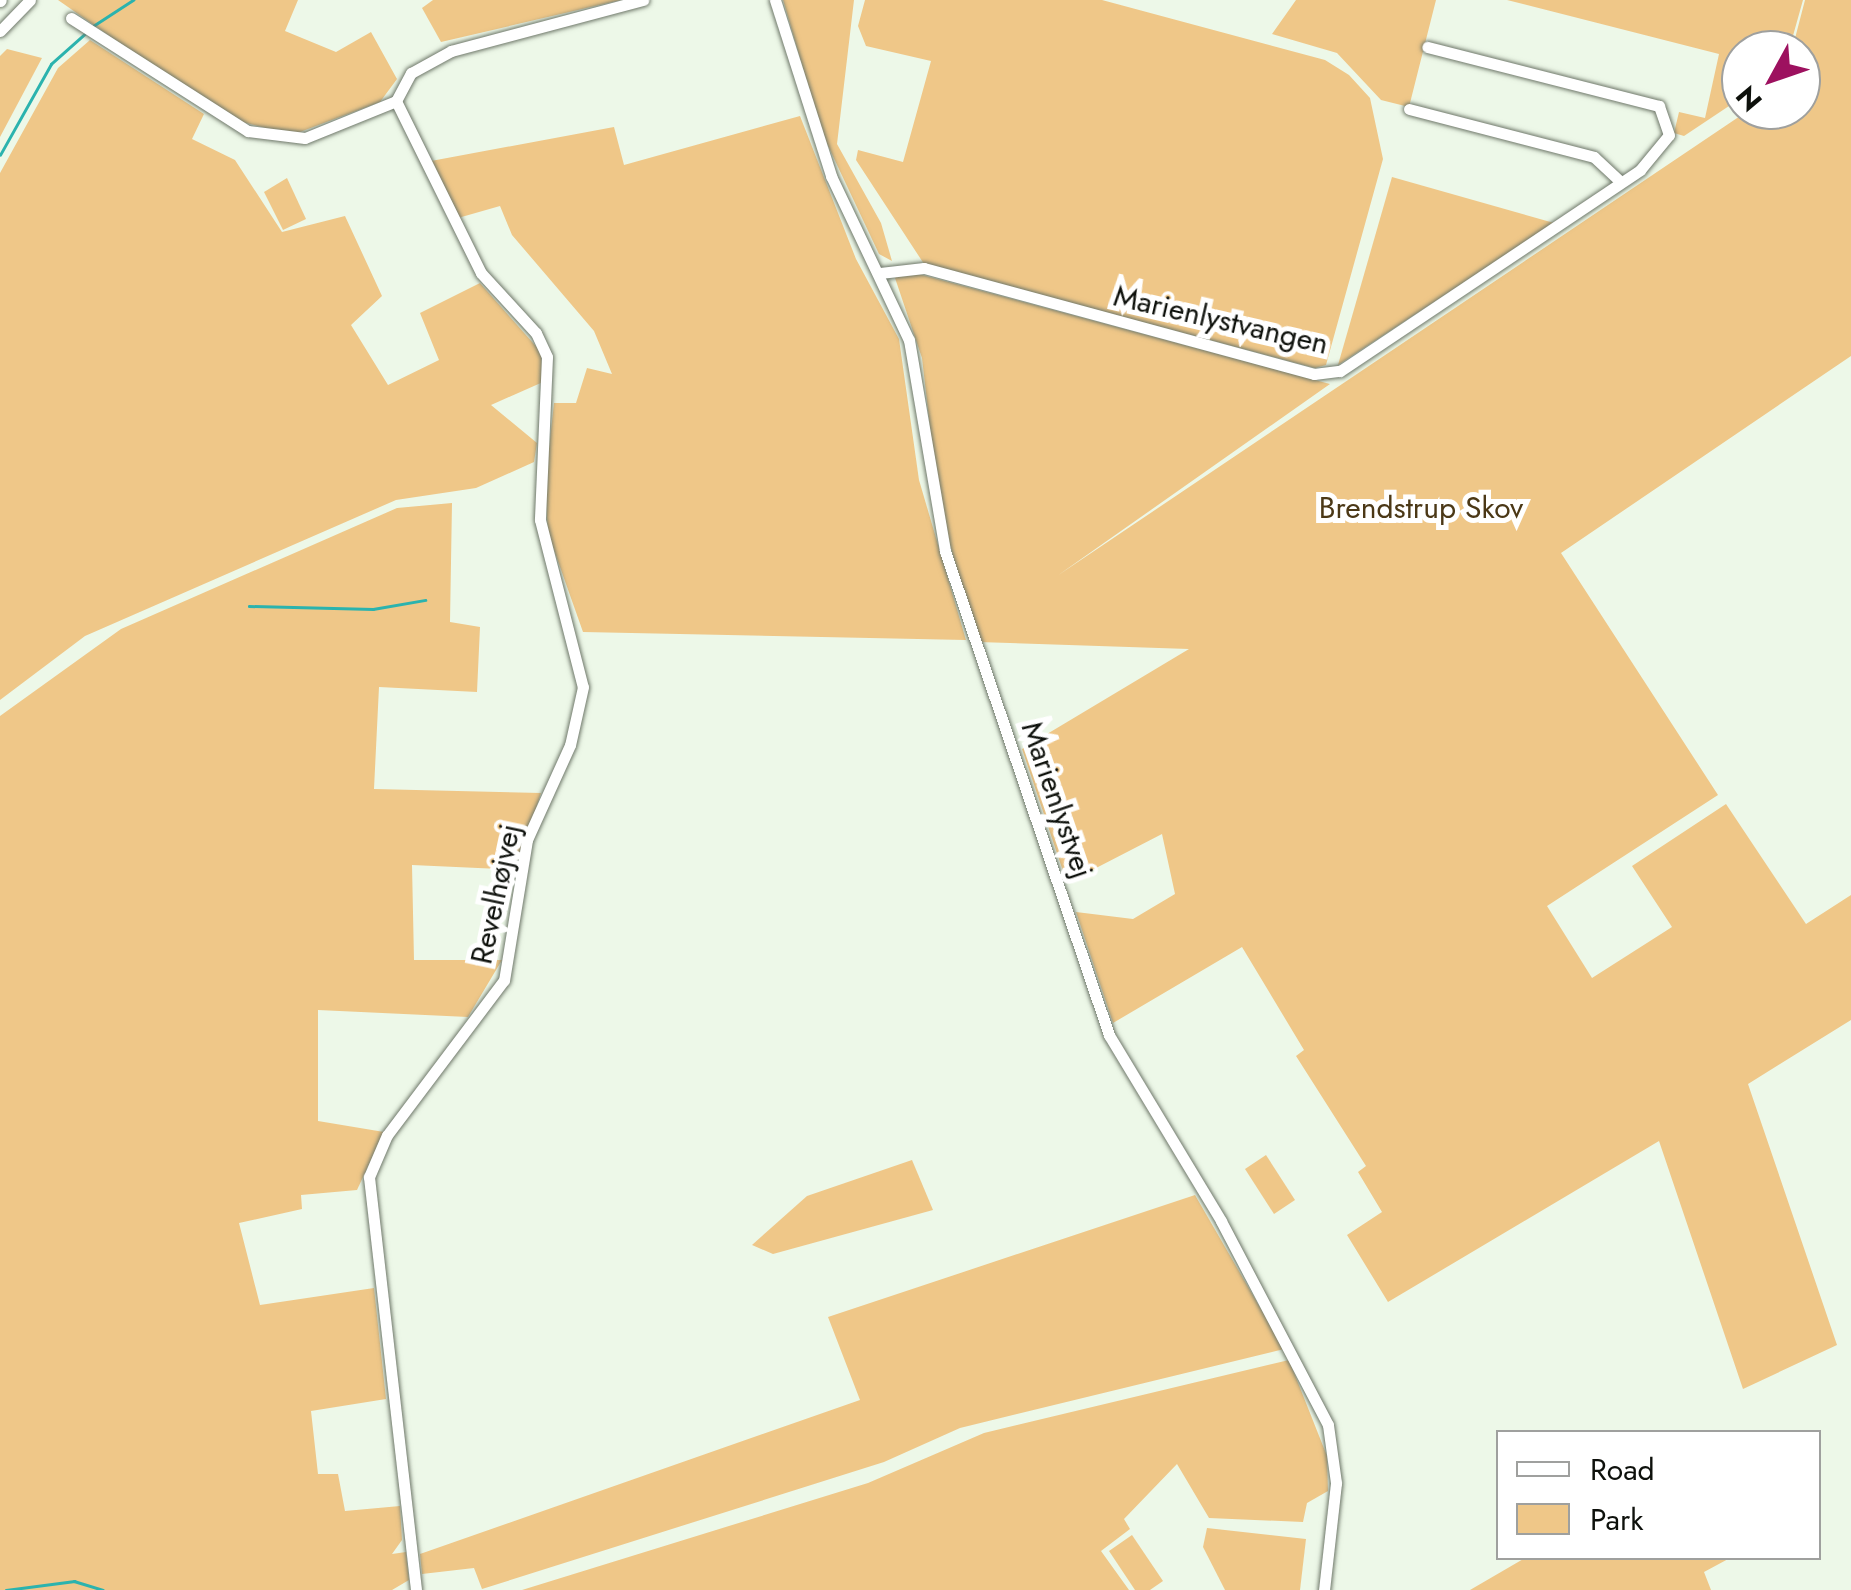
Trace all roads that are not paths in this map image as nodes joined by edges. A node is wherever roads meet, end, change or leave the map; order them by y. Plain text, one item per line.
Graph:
1 (30, 0) edge
2 (643, 0) edge
3 (775, 0) edge
4 (71, 18) dead end
5 (0, 31) edge
6 (1427, 47) dead end
7 (396, 101) junction
8 (1409, 109) dead end
9 (1621, 182) junction
10 (880, 273) junction
11 (416, 1590) edge
12 (1324, 1590) edge

1 - 5 street
2 - 7 street
3 - 10 street, Marienlystvej
4 - 7 street
6 - 9 street, Marienlystvangen
7 - 11 street, Revelhøjvej
8 - 9 street
9 - 10 street, Marienlystvangen
10 - 12 street, Marienlystvej

